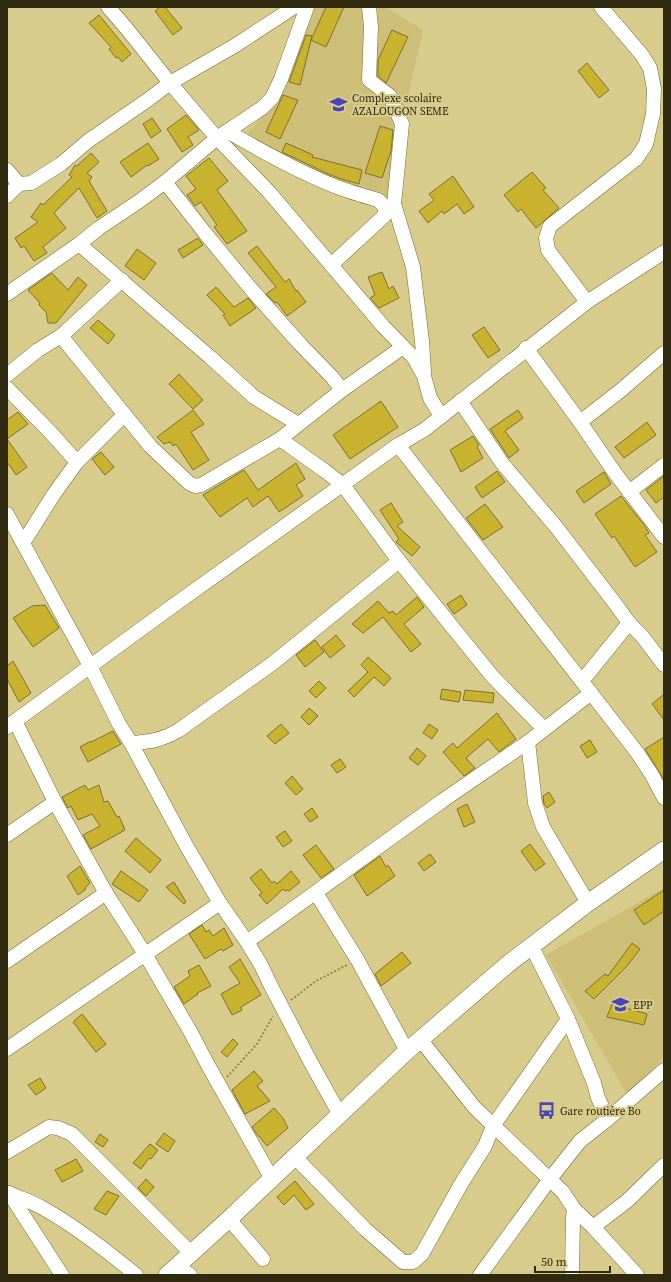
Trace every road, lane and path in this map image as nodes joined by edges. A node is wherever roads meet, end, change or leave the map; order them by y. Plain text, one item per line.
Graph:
1 (108, 7) edge
2 (294, 7) edge
3 (307, 7) edge
4 (369, 7) edge
5 (601, 7) edge
6 (170, 83) junction
7 (222, 135) junction
8 (7, 170) edge
9 (165, 182) junction
10 (19, 184) junction
11 (7, 196) edge
12 (394, 204) junction
13 (384, 216) junction
14 (80, 244) junction
15 (664, 252) edge
16 (331, 265) junction
17 (122, 280) junction
18 (7, 294) edge
19 (587, 302) junction
20 (62, 336) junction
21 (404, 347) junction
22 (526, 348) junction
23 (664, 353) edge
24 (7, 376) edge
25 (424, 376) junction
26 (7, 388) edge
27 (342, 390) junction
28 (460, 401) junction
29 (124, 415) junction
30 (441, 416) junction
31 (580, 422) junction
32 (298, 424) junction
33 (280, 440) junction
34 (398, 445) junction
35 (77, 462) junction
36 (664, 465) edge
37 (343, 485) junction
38 (630, 492) junction
39 (7, 514) edge
40 (664, 537) edge
41 (23, 543) junction
42 (399, 561) junction
43 (629, 623) junction
44 (664, 665) edge
45 (90, 666) junction
46 (582, 681) junction
47 (591, 693) junction
48 (11, 724) edge
49 (544, 729) junction
50 (528, 742) junction
51 (131, 743) junction
52 (664, 798) edge
53 (56, 802) junction
54 (7, 835) edge
55 (664, 850) edge
56 (106, 893) junction
57 (316, 893) junction
58 (220, 903) junction
59 (588, 903) junction
60 (247, 942) junction
61 (532, 947) junction
62 (145, 954) junction
63 (7, 961) edge
64 (568, 1019) junction
65 (420, 1040) junction
66 (7, 1049) edge
67 (407, 1051) junction
68 (664, 1070) edge
69 (340, 1115) junction
70 (608, 1119) junction
71 (493, 1126) junction
72 (7, 1152) edge
73 (295, 1157) junction
74 (664, 1165) edge
75 (272, 1179) junction
76 (550, 1179) junction
77 (8, 1191) edge
78 (574, 1209) junction
79 (229, 1219) junction
80 (594, 1227) junction
81 (191, 1253) junction
82 (263, 1259) dead end
83 (178, 1272) edge
84 (62, 1275) edge
85 (136, 1275) edge
86 (480, 1275) edge
87 (572, 1275) edge
88 (637, 1275) edge

1 - 6 street
2 - 6 street
3 - 7 street
4 - 12 street
5 - 19 street
6 - 7 street
6 - 10 street
7 - 9 street
7 - 13 street
7 - 16 street
8 - 10 street
9 - 14 street
9 - 27 street
10 - 11 street
12 - 13 street
12 - 25 street
13 - 16 street
14 - 17 street
14 - 18 street
15 - 19 street
16 - 21 street
17 - 20 street
17 - 32 street
19 - 22 street
20 - 24 street
20 - 29 street
21 - 25 street
21 - 27 street
22 - 28 street
22 - 31 street
23 - 31 street
25 - 30 street
26 - 35 street
27 - 32 street
28 - 30 street
28 - 43 street
29 - 33 street
29 - 35 street
30 - 34 street
31 - 38 street
32 - 33 street
33 - 37 street
34 - 37 street
34 - 46 street
35 - 41 street
36 - 38 street
37 - 42 street
37 - 45 street
38 - 40 street
39 - 41 street
41 - 45 street
42 - 49 street
42 - 51 street
43 - 44 street
43 - 46 street
45 - 48 street
45 - 51 street
46 - 47 street
47 - 49 street
47 - 52 street
48 - 53 street
49 - 50 street
50 - 57 street
50 - 59 street
51 - 58 street
53 - 54 street
53 - 56 street
55 - 59 main road
56 - 62 street
56 - 63 street
57 - 60 street
57 - 67 street
58 - 60 street
58 - 62 street
59 - 61 main road
60 - 69 street
61 - 64 street
61 - 65 main road
62 - 66 street
62 - 75 street
64 - 70 street
64 - 71 street
65 - 67 main road
65 - 71 street
67 - 69 main road
68 - 70 street
69 - 73 main road
70 - 76 street
71 - 73 street
71 - 76 street
72 - 81 street
73 - 75 main road
74 - 80 street
75 - 79 main road
76 - 78 street
76 - 86 street
77 - 84 street
77 - 85 street
78 - 80 street
78 - 87 street
79 - 81 main road
79 - 82 street
80 - 88 street
81 - 83 main road

